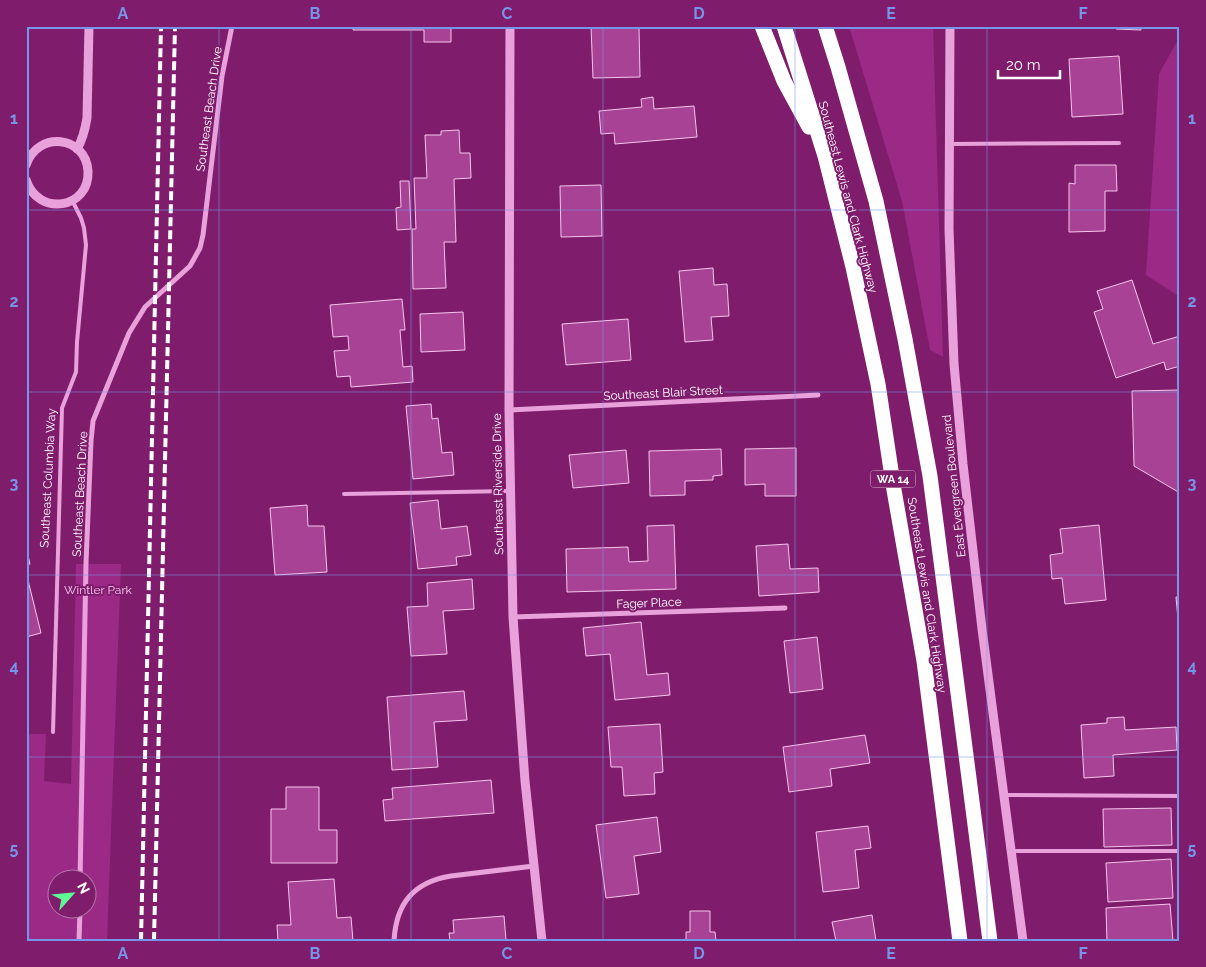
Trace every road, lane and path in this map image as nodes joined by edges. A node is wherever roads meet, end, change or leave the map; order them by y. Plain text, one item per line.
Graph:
1 (89, 26) edge
2 (232, 26) edge
3 (510, 26) edge
4 (762, 26) edge
5 (784, 26) edge
6 (825, 26) edge
7 (950, 26) edge
8 (1119, 143) dead end
9 (949, 144) junction
10 (77, 149) junction
11 (825, 156) junction
12 (26, 165) edge
13 (26, 180) edge
14 (72, 200) junction
15 (818, 395) dead end
16 (509, 410) junction
17 (511, 491) junction
18 (344, 494) dead end
19 (785, 608) dead end
20 (513, 617) junction
21 (53, 732) dead end
22 (1004, 795) junction
23 (1180, 796) edge
24 (1011, 851) junction
25 (1180, 851) edge
26 (534, 866) junction
27 (80, 870) edge
28 (80, 920) edge
29 (79, 941) edge
30 (394, 941) edge
31 (542, 941) edge
32 (960, 941) edge
33 (990, 941) edge
34 (1023, 941) edge

1 - 10 street
2 - 27 street, Southeast Beach Drive
3 - 16 street, Southeast Riverside Drive
4 - 11 highway
5 - 11 highway, Southeast Lewis and Clark Highway / WA 14
6 - 33 highway, Southeast Lewis and Clark Highway / WA 14
7 - 9 street, East Evergreen Boulevard
8 - 9 lane
9 - 22 street, East Evergreen Boulevard
10 - 12 street
10 - 14 street
11 - 32 highway, Southeast Lewis and Clark Highway / WA 14
13 - 14 street
14 - 21 lane, Southeast Columbia Way
15 - 16 street, Southeast Blair Street
16 - 17 street, Southeast Riverside Drive
17 - 18 lane
17 - 20 street, Southeast Riverside Drive
19 - 20 street, Fager Place
20 - 26 street, Southeast Riverside Drive
22 - 23 lane
22 - 24 street, East Evergreen Boulevard
24 - 25 lane
24 - 34 street, East Evergreen Boulevard
26 - 30 street
26 - 31 street, Southeast Riverside Drive
28 - 29 street

